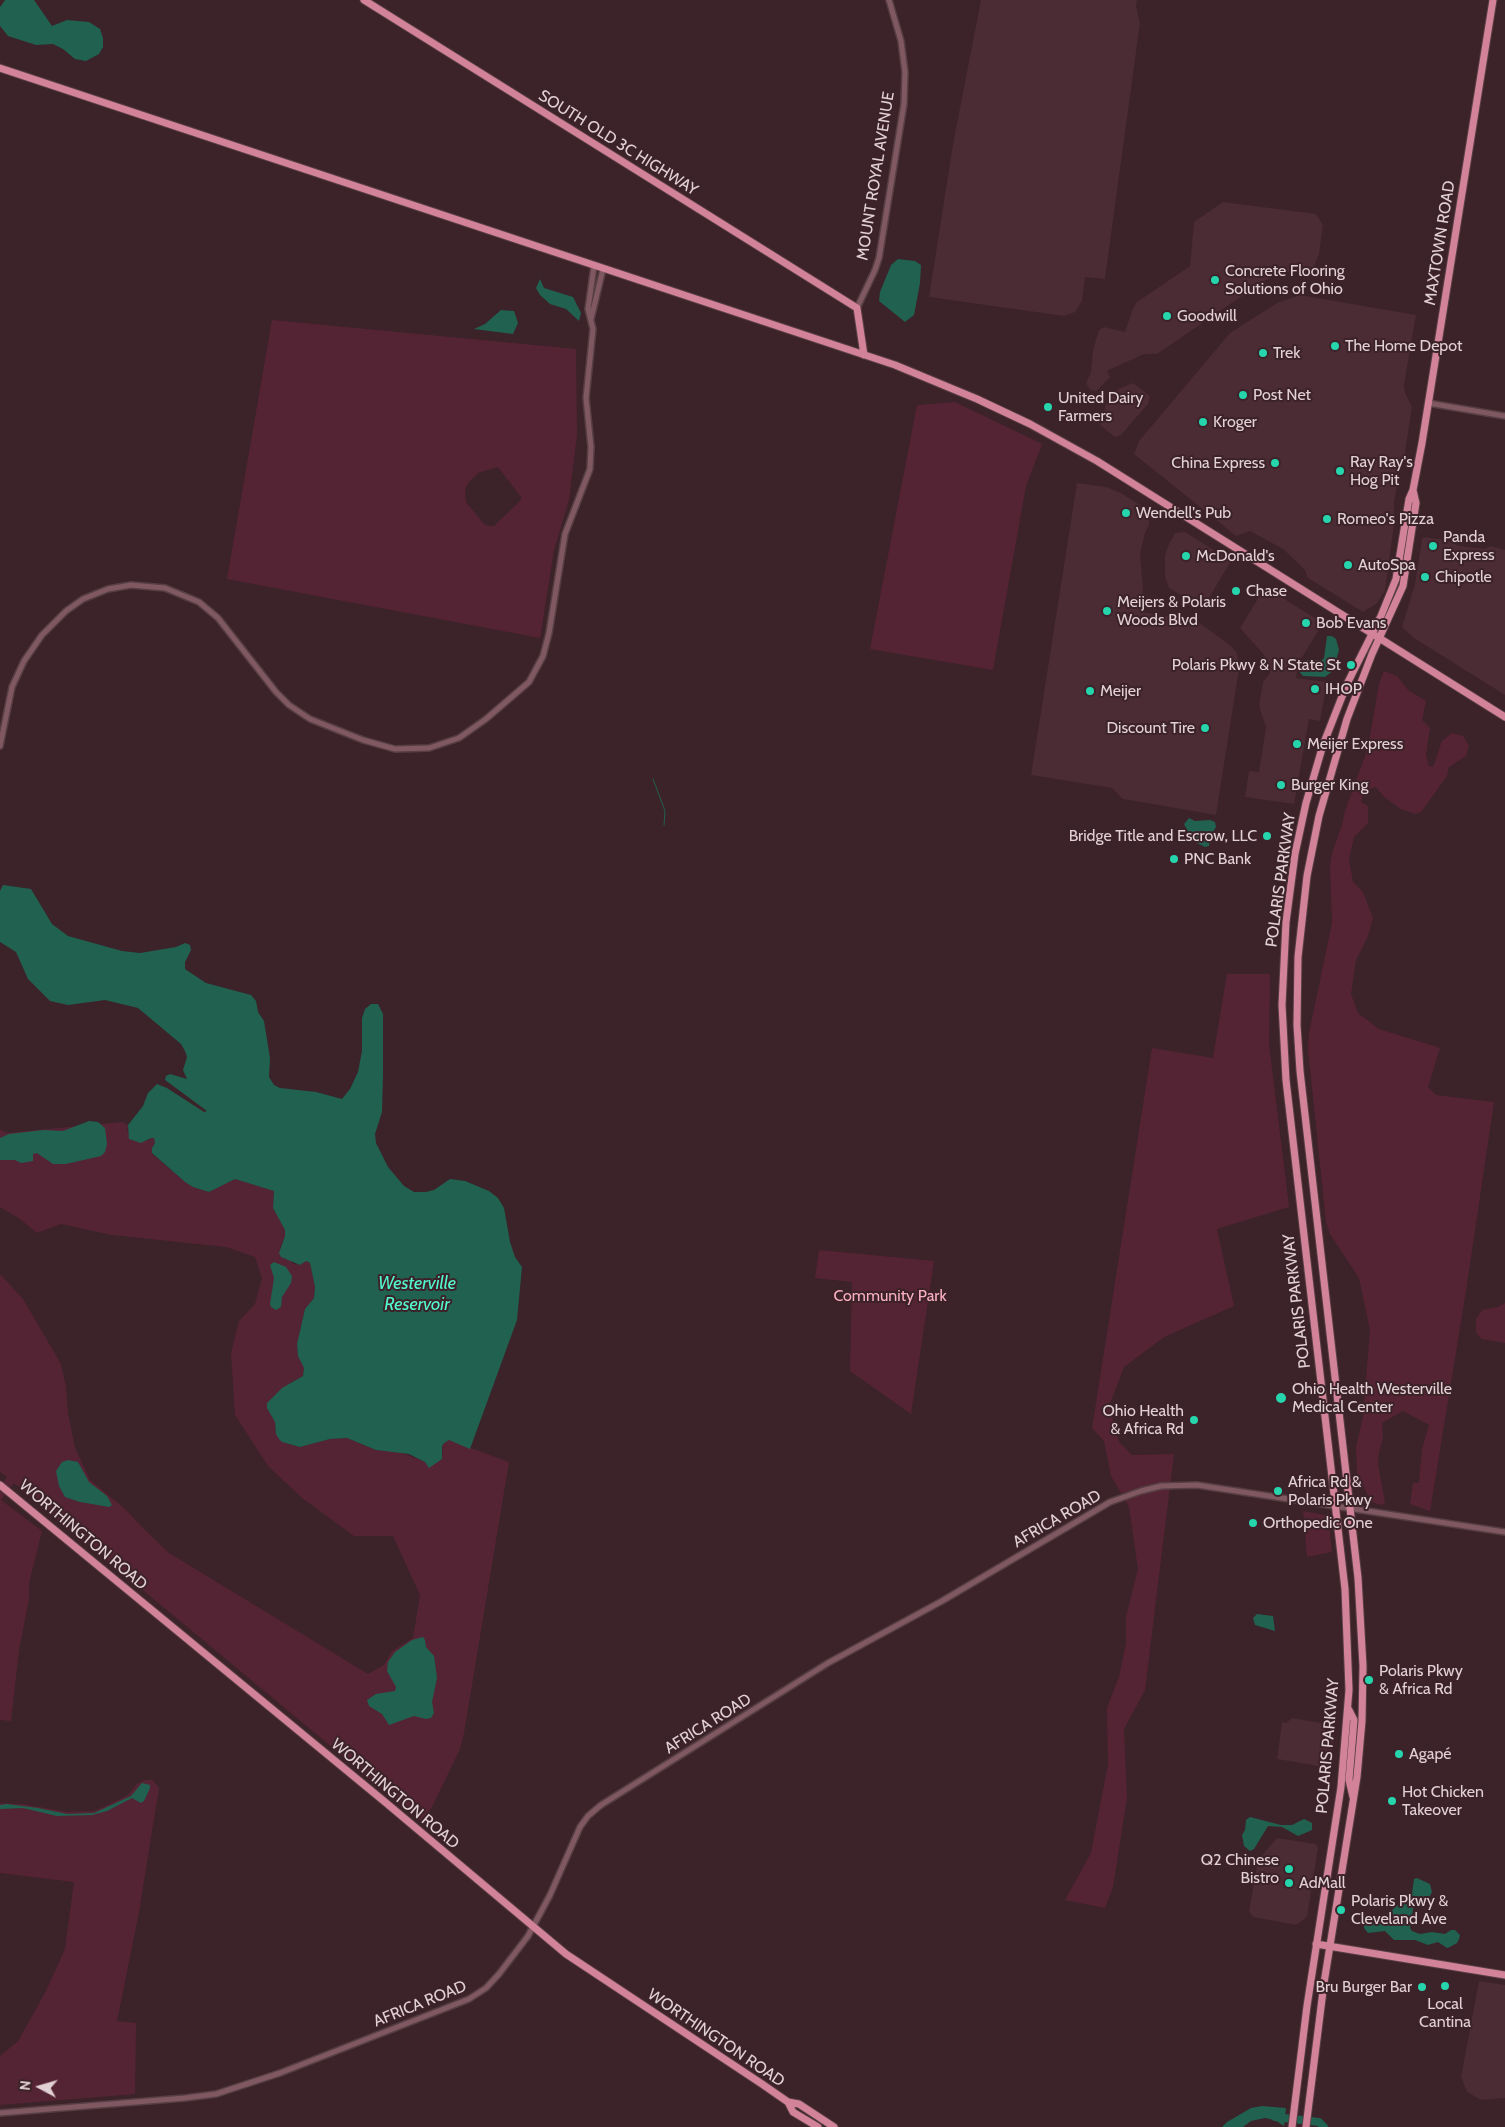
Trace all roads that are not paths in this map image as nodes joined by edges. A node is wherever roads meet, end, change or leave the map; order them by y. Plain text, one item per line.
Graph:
1 (364, 0) edge
2 (889, 0) edge
3 (1493, 0) edge
4 (0, 68) edge
5 (594, 266) junction
6 (602, 269) junction
7 (857, 308) junction
8 (591, 319) junction
9 (864, 355) junction
10 (1428, 403) junction
11 (1505, 416) edge
12 (1413, 490) junction
13 (1405, 520) junction
14 (1408, 558) junction
15 (1372, 633) junction
16 (1379, 637) junction
17 (1505, 716) edge
18 (0, 746) edge
19 (0, 1485) edge
20 (1335, 1506) junction
21 (1350, 1509) junction
22 (1505, 1532) edge
23 (1349, 1709) junction
24 (1354, 1799) junction
25 (533, 1928) junction
26 (1316, 1944) junction
27 (1330, 1947) junction
28 (1505, 1974) edge
29 (788, 2102) junction
30 (0, 2114) edge
31 (818, 2127) edge
32 (834, 2127) edge
33 (1292, 2127) edge
34 (1306, 2127) edge

1 - 7 main road, SOUTH OLD 3C HIGHWAY
2 - 7 street, MOUNT ROYAL AVENUE
3 - 10 main road, MAXTOWN ROAD
4 - 5 main road
5 - 6 main road
5 - 8 street
6 - 8 street
6 - 9 main road
7 - 9 main road
8 - 18 street
9 - 15 main road
10 - 11 street
10 - 12 main road, MAXTOWN ROAD
12 - 13 main road, MAXTOWN ROAD
12 - 14 main road, MAXTOWN ROAD
13 - 14 main road
13 - 15 main road, MAXTOWN ROAD
14 - 16 main road, MAXTOWN ROAD
15 - 16 main road
15 - 20 main road, POLARIS PARKWAY
16 - 17 main road
16 - 21 main road, POLARIS PARKWAY
19 - 25 main road, WORTHINGTON ROAD
20 - 21 street, AFRICA ROAD
20 - 23 main road, POLARIS PARKWAY
20 - 25 street, AFRICA ROAD
21 - 22 street, AFRICA ROAD
21 - 24 main road, POLARIS PARKWAY
23 - 24 main road
23 - 26 main road, POLARIS PARKWAY
24 - 27 main road, POLARIS PARKWAY
25 - 29 main road, WORTHINGTON ROAD
25 - 30 street, AFRICA ROAD
26 - 27 main road
26 - 33 main road, POLARIS PARKWAY
27 - 28 main road
27 - 34 main road, POLARIS PARKWAY
29 - 31 main road, WORTHINGTON ROAD
29 - 32 main road, WORTHINGTON ROAD

